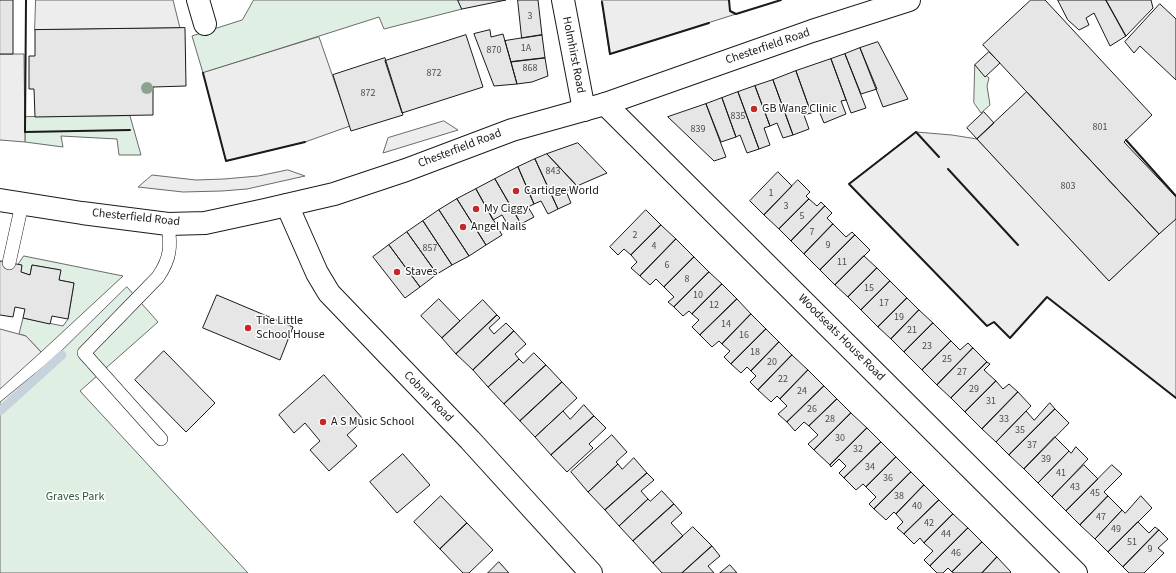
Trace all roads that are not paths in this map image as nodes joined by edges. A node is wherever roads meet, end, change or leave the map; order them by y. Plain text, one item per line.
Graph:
1 (563, 0) edge
2 (201, 1) edge
3 (898, 2) edge
4 (205, 24) dead end
5 (605, 104) junction
6 (584, 110) junction
7 (0, 200) edge
8 (22, 204) junction
9 (287, 205) junction
10 (168, 224) junction
11 (9, 263) dead end
12 (162, 439) dead end
13 (591, 573) edge
14 (1076, 573) edge

1 - 6 main road, Holmhirst Road
2 - 4 main road
3 - 5 main road, Chesterfield Road
5 - 6 main road, Chesterfield Road
5 - 14 main road, Woodseats House Road
6 - 9 main road, Chesterfield Road
7 - 8 main road, Chesterfield Road
8 - 10 main road, Chesterfield Road
8 - 11 lane
9 - 10 main road, Chesterfield Road
9 - 13 main road, Cobnar Road
10 - 12 lane

